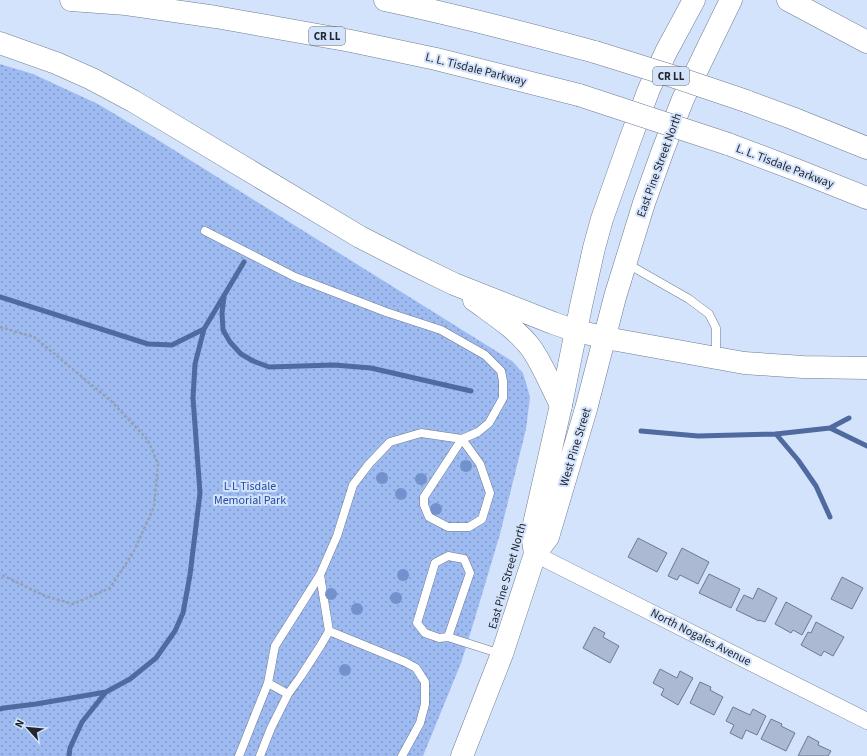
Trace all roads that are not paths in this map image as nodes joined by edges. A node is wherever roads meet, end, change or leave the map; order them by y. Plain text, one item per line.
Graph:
1 (71, 0) edge
2 (384, 0) edge
3 (694, 0) edge
4 (731, 0) edge
5 (788, 0) edge
6 (867, 42) edge
7 (0, 43) edge
8 (867, 148) edge
9 (867, 198) edge
10 (205, 231) dead end
11 (625, 263) junction
12 (454, 284) junction
13 (576, 330) junction
14 (605, 337) junction
15 (716, 358) junction
16 (867, 368) edge
17 (561, 405) junction
18 (462, 439) junction
19 (535, 554) junction
20 (320, 575) junction
21 (329, 631) junction
22 (448, 637) junction
23 (502, 654) junction
24 (268, 683) junction
25 (288, 694) junction
26 (867, 721) edge
27 (239, 756) edge
28 (260, 756) edge
29 (402, 756) edge
30 (462, 756) edge

1 - 9 main road, L. L. Tisdale Parkway / CR LL, bridge
2 - 8 main road, CR LL, bridge
3 - 13 main road
4 - 11 main road, East Pine Street North
5 - 6 main road
7 - 12 main road
10 - 18 lane
11 - 14 main road, East Pine Street North
11 - 15 lane
12 - 13 main road
12 - 17 main road
13 - 14 main road
13 - 17 main road, West Pine Street
14 - 15 main road
14 - 19 main road, West Pine Street
15 - 16 main road
17 - 19 main road, West Pine Street
18 - 18 lane
18 - 20 lane
19 - 23 main road, West Pine Street
19 - 26 street, North Nogales Avenue
20 - 21 lane
20 - 24 lane
21 - 25 lane
21 - 29 lane
22 - 22 lane
22 - 23 lane
23 - 30 main road, West Pine Street
24 - 25 lane
24 - 27 lane
25 - 28 lane

